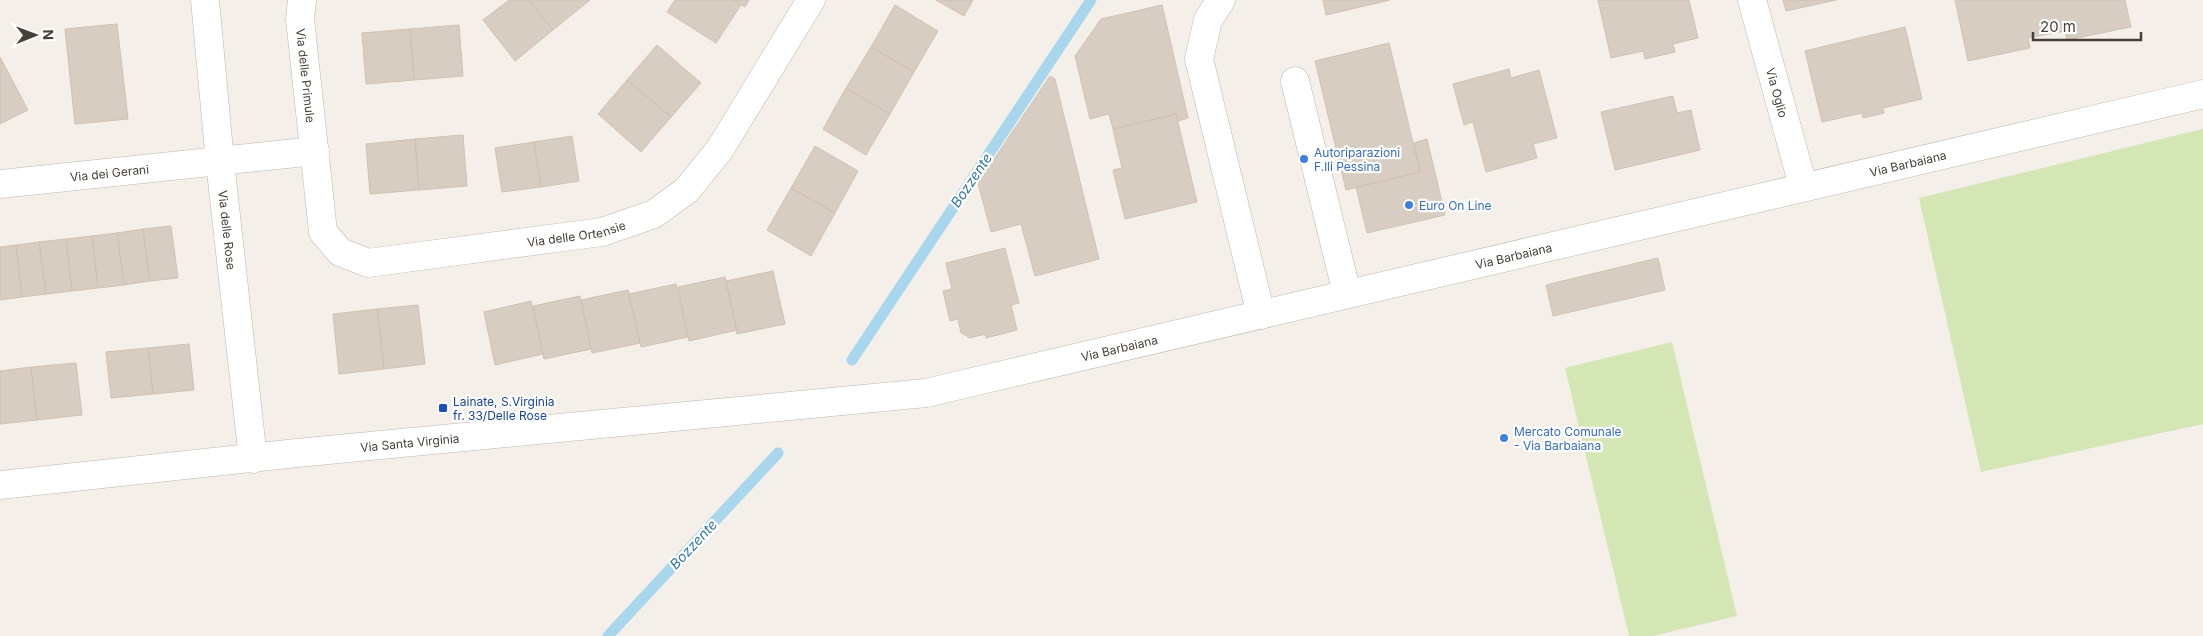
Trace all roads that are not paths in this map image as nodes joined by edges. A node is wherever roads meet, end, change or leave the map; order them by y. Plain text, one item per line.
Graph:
1 (205, 0) edge
2 (302, 0) edge
3 (811, 0) edge
4 (1221, 0) edge
5 (1752, 0) edge
6 (1295, 80) dead end
7 (2203, 94) edge
8 (315, 151) junction
9 (220, 162) junction
10 (0, 184) edge
11 (1804, 186) junction
12 (1347, 294) junction
13 (1261, 315) junction
14 (820, 404) joint
15 (253, 459) junction
16 (0, 485) edge

1 - 9 street, Via delle Rose
2 - 8 street, Via delle Primule
3 - 8 street, Via delle Ortensie
4 - 13 street
5 - 11 street, Via Oglio
6 - 12 street
7 - 11 street, Via Barbaiana
8 - 9 street, Via dei Gerani
9 - 10 street, Via dei Gerani
9 - 15 street, Via delle Rose
11 - 12 street, Via Barbaiana
12 - 13 street, Via Barbaiana
13 - 14 street, Via Barbaiana
14 - 15 street, Via Santa Virginia
15 - 16 street, Via Santa Virginia

